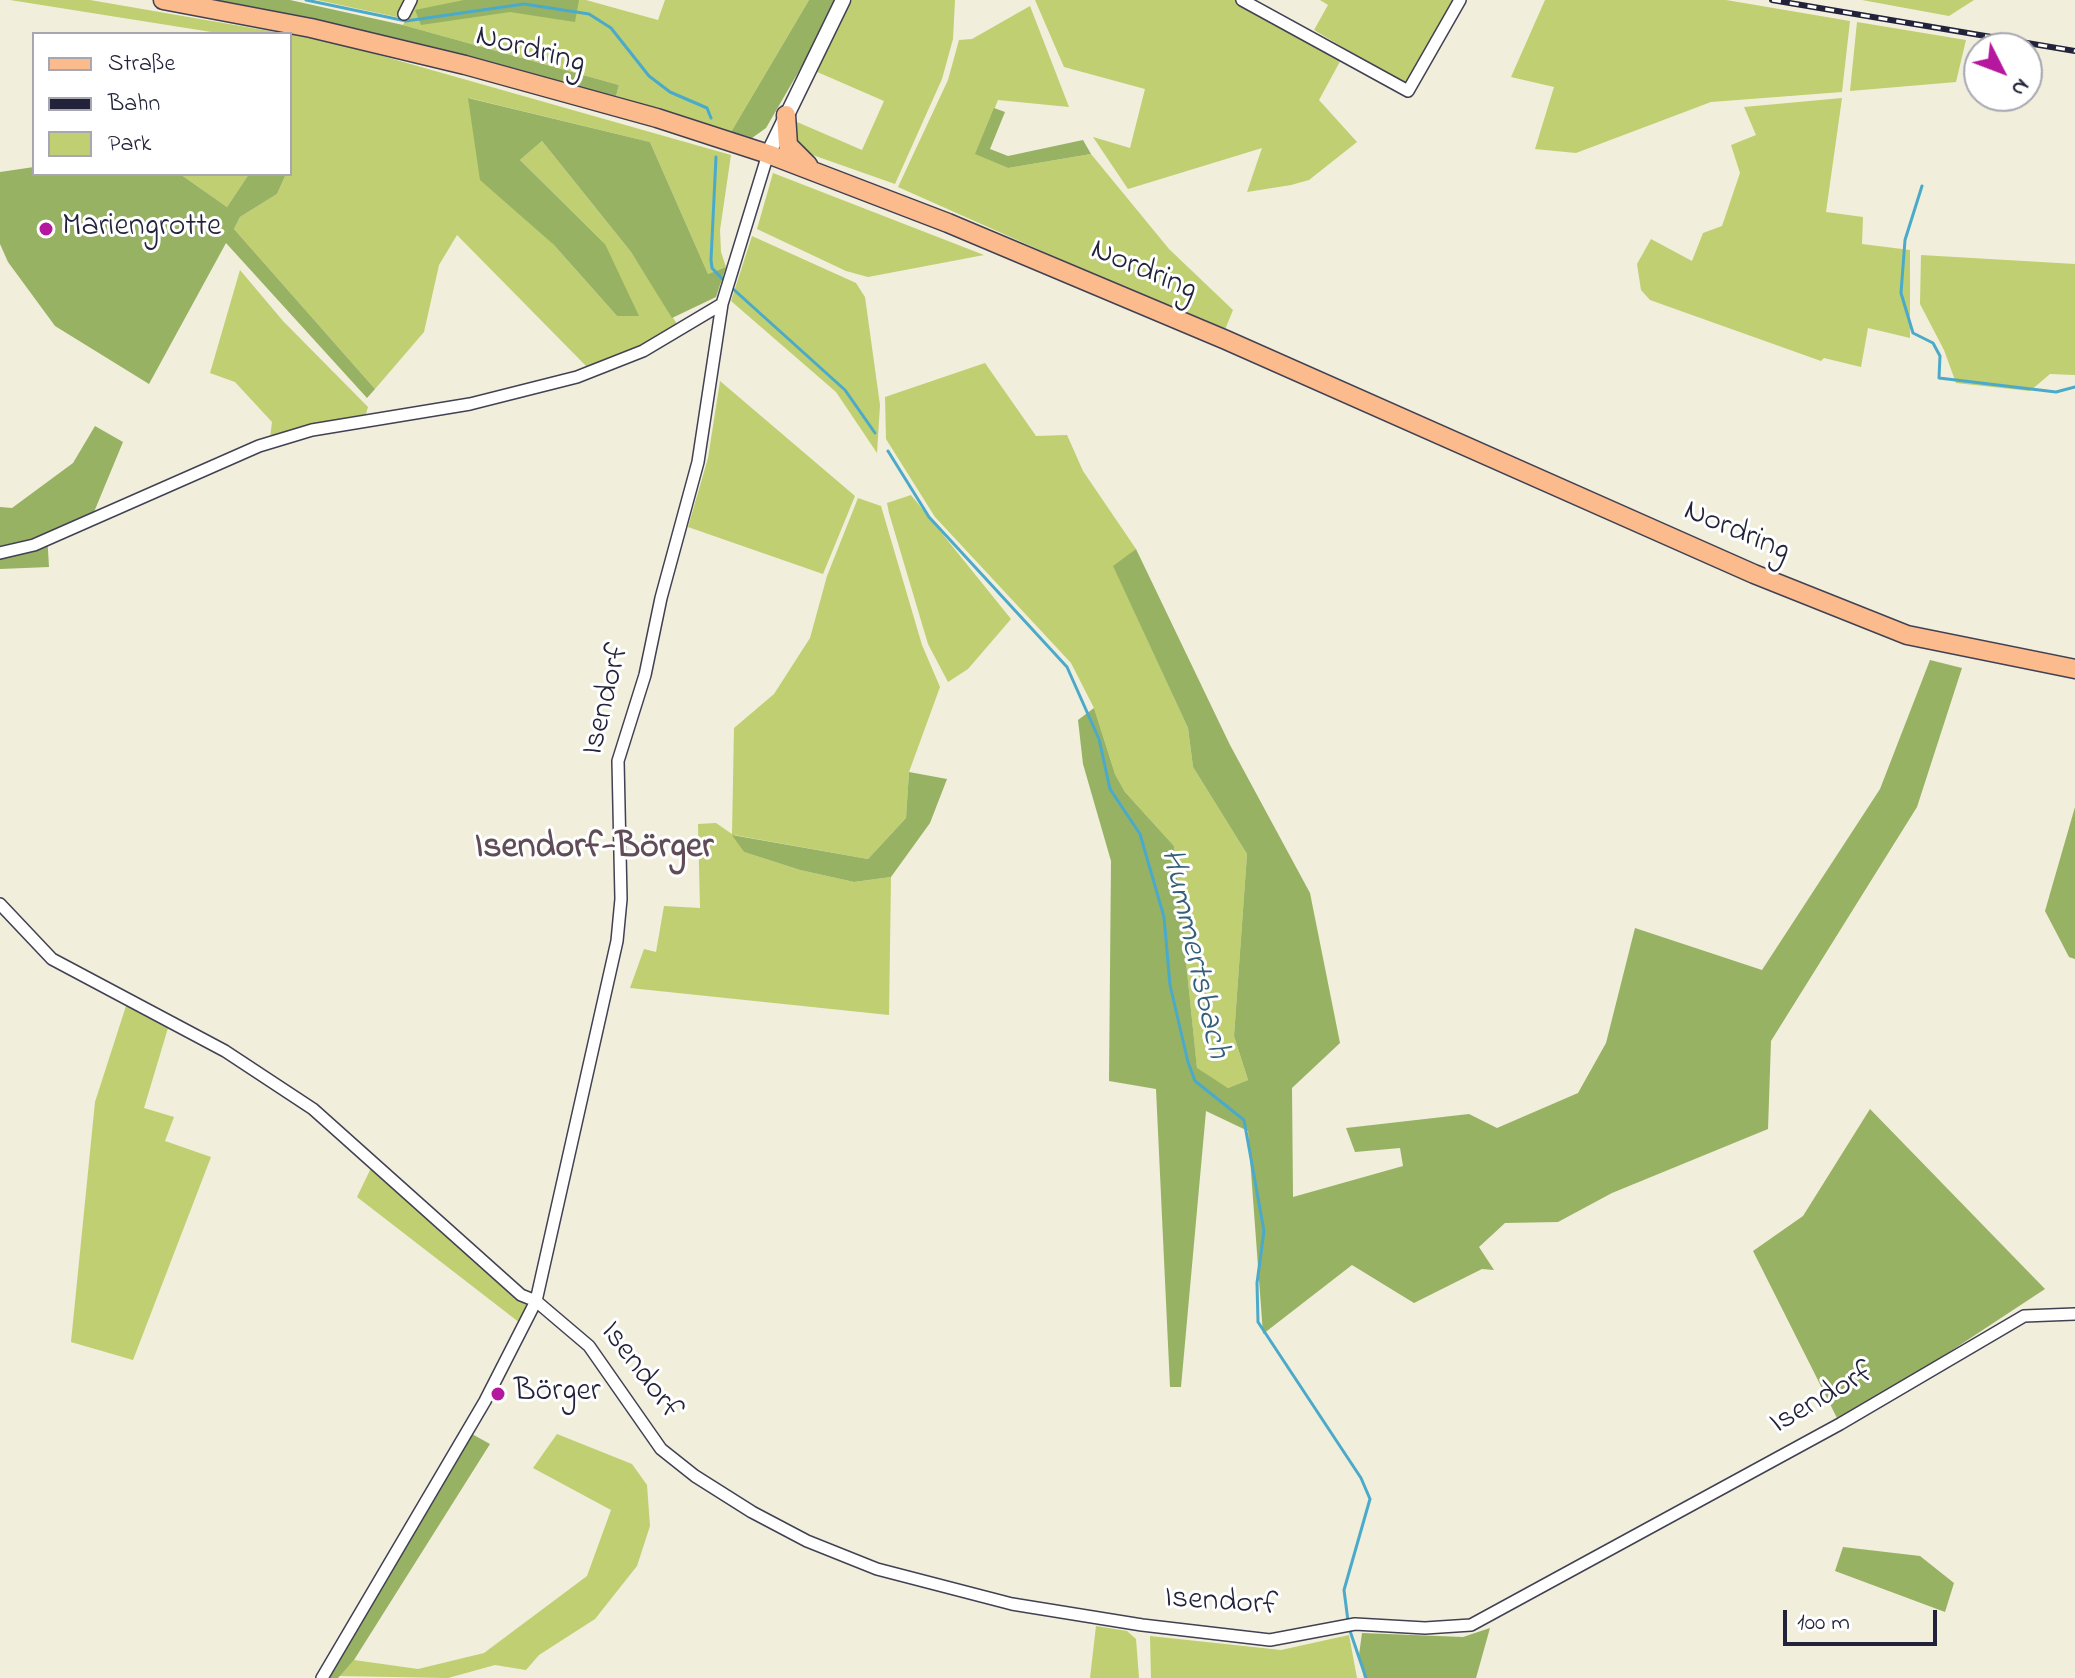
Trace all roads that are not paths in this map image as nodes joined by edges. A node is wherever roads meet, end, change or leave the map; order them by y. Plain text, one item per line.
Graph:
1 (163, 0) edge
2 (411, 0) edge
3 (843, 0) edge
4 (1242, 0) edge
5 (1460, 0) edge
6 (404, 14) dead end
7 (786, 115) junction
8 (768, 154) junction
9 (814, 170) junction
10 (723, 298) junction
11 (0, 553) edge
12 (2075, 669) edge
13 (0, 904) edge
14 (536, 1301) junction
15 (2075, 1314) edge
16 (322, 1678) edge

1 - 8 main road, Nordring
2 - 6 street
3 - 7 street, Isendorf
4 - 5 street
7 - 8 street, Isendorf
7 - 9 main road
8 - 9 main road, Nordring
8 - 10 street, Isendorf
9 - 12 main road, Nordring
10 - 11 street
10 - 14 street, Isendorf
13 - 14 street, Isendorf
14 - 15 street, Isendorf
14 - 16 street, Isendorf

